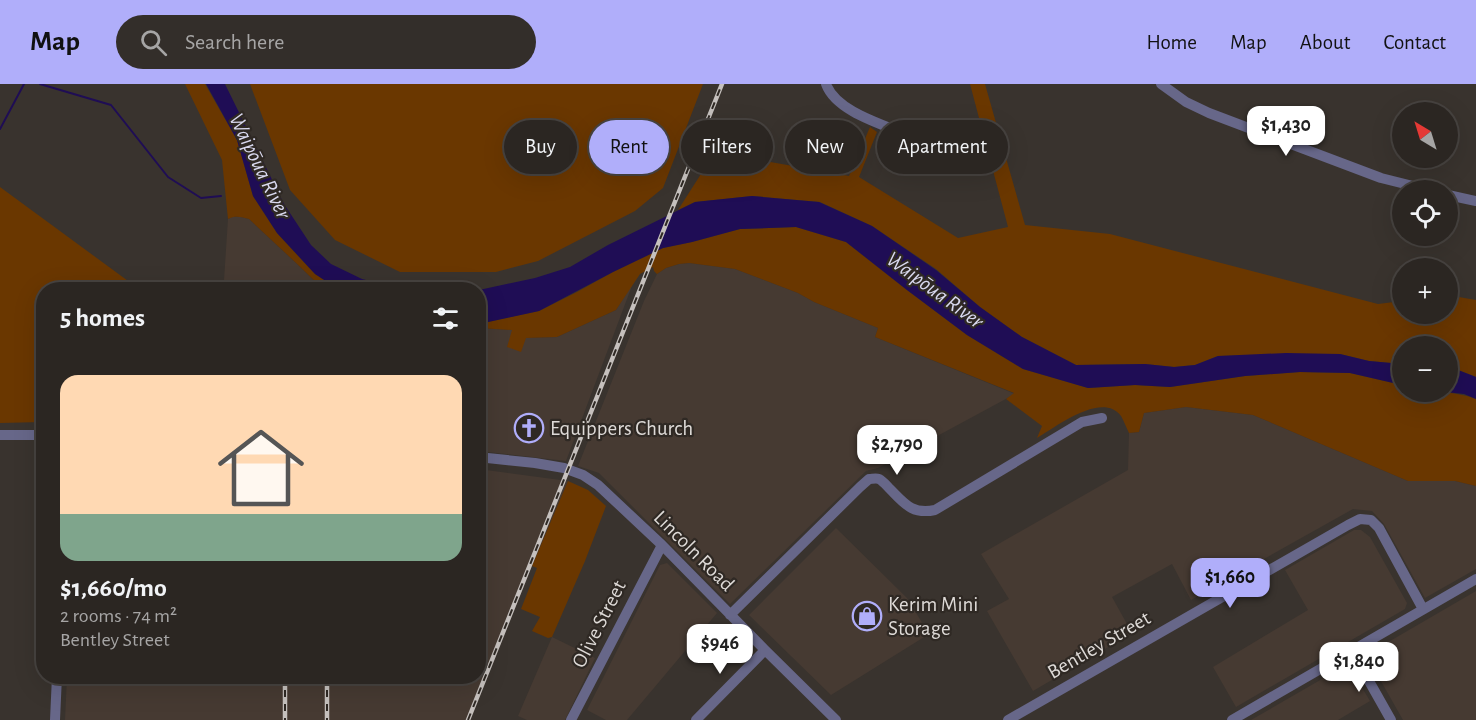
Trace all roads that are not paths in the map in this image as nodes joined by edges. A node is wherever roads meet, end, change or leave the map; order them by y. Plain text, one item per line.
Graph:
1 (826, 84) edge
2 (1161, 84) edge
3 (877, 122) edge
4 (1392, 181) edge
5 (1458, 197) edge
6 (1476, 201) edge
7 (1102, 418) dead end
8 (0, 435) edge
9 (36, 435) edge
10 (486, 458) edge
11 (662, 545) junction
12 (1476, 579) edge
13 (1423, 609) junction
14 (730, 615) junction
15 (765, 650) junction
16 (1352, 651) junction
17 (57, 684) edge
18 (55, 720) edge
19 (572, 720) edge
20 (696, 720) edge
21 (836, 720) edge
22 (1008, 720) edge
23 (1232, 720) edge
24 (1391, 720) edge

1 - 3 street
2 - 4 street
5 - 6 street
7 - 14 street
8 - 9 street
10 - 11 street, Lincoln Road
11 - 14 street, Lincoln Road
11 - 19 street, Olive Street
12 - 13 street
13 - 16 street
13 - 22 street, Bentley Street
14 - 15 street, Lincoln Road
15 - 20 street
15 - 21 street, Lincoln Road
16 - 23 street
16 - 24 street
17 - 18 street

